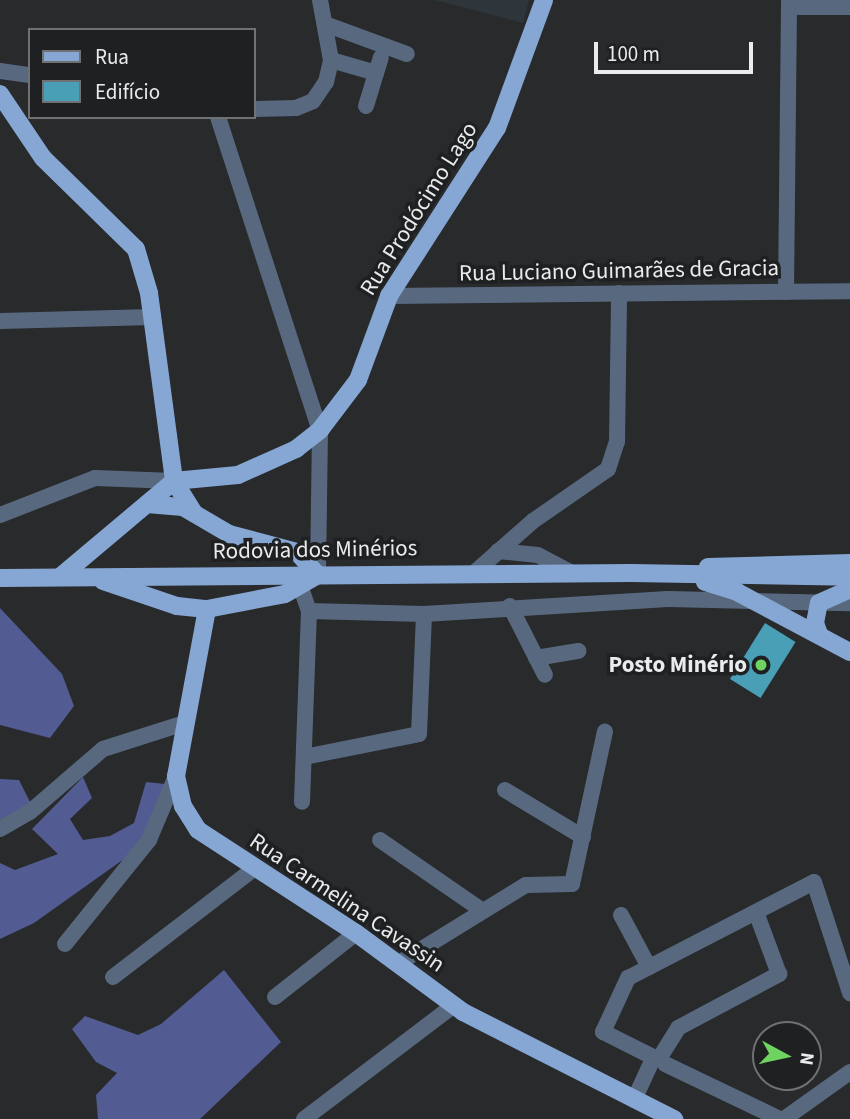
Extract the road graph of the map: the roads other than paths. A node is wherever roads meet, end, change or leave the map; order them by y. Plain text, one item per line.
1 (320, 0) edge
2 (544, 0) edge
3 (790, 3) edge
4 (850, 8) edge
5 (325, 24) junction
6 (407, 54) dead end
7 (331, 60) junction
8 (0, 71) edge
9 (28, 75) edge
10 (0, 94) edge
11 (366, 106) dead end
12 (256, 109) edge
13 (219, 119) edge
14 (850, 291) edge
15 (786, 292) junction
16 (619, 293) junction
17 (389, 296) junction
18 (153, 317) junction
19 (0, 321) edge
20 (320, 430) junction
21 (174, 481) junction
22 (147, 504) junction
23 (194, 513) junction
24 (0, 514) edge
25 (498, 551) junction
26 (850, 561) edge
27 (763, 571) junction
28 (474, 573) junction
29 (572, 573) junction
30 (631, 573) junction
31 (673, 574) junction
32 (318, 575) junction
33 (60, 577) junction
34 (90, 577) junction
35 (850, 577) edge
36 (0, 578) edge
37 (301, 588) junction
38 (850, 589) edge
39 (757, 603) junction
40 (819, 603) junction
41 (850, 603) edge
42 (510, 606) junction
43 (207, 609) junction
44 (309, 611) junction
45 (424, 614) junction
46 (819, 634) junction
47 (578, 652) dead end
48 (850, 652) edge
49 (536, 658) junction
50 (545, 676) dead end
51 (185, 723) junction
52 (605, 732) dead end
53 (304, 757) junction
54 (176, 776) junction
55 (505, 790) dead end
56 (302, 802) dead end
57 (0, 829) edge
58 (583, 837) junction
59 (380, 840) dead end
60 (254, 869) junction
61 (483, 911) junction
62 (756, 912) junction
63 (621, 915) dead end
64 (356, 933) junction
65 (65, 944) dead end
66 (399, 963) junction
67 (649, 967) junction
68 (113, 977) dead end
69 (850, 993) edge
70 (275, 997) dead end
71 (453, 1006) junction
72 (658, 1061) junction
73 (850, 1072) edge
74 (639, 1102) junction
75 (304, 1119) edge
76 (674, 1119) edge
77 (782, 1119) edge

1 - 5 street
2 - 17 main road, Rua Prodócimo Lago
3 - 4 street
3 - 15 street
5 - 6 street
5 - 7 street
7 - 11 street
7 - 12 street
8 - 9 street
10 - 18 main road
13 - 20 street
14 - 15 street, Rua Luciano Guimarães de Gracia
15 - 16 street, Rua Luciano Guimarães de Gracia
16 - 17 street, Rua Luciano Guimarães de Gracia
16 - 25 street
17 - 20 main road, Rua Prodócimo Lago
18 - 19 street
18 - 21 main road
20 - 21 main road, Rua Prodócimo Lago
20 - 32 street
21 - 22 main road
21 - 23 main road
21 - 24 street, Rua Prodócimo Lago
22 - 23 main road
22 - 33 main road
23 - 32 main road
25 - 28 street
25 - 29 street
26 - 27 main road, Rodovia dos Minérios
27 - 30 main road, Rodovia dos Minérios
27 - 31 main road, Rodovia dos Minérios
27 - 35 main road, Rodovia dos Minérios
27 - 39 main road
28 - 29 main road, Rodovia dos Minérios
28 - 32 main road, Rodovia dos Minérios
29 - 30 main road, Rodovia dos Minérios
30 - 31 main road, Rodovia dos Minérios
31 - 39 main road
32 - 34 main road, Rodovia dos Minérios
32 - 37 main road
33 - 34 main road, Rodovia dos Minérios
33 - 36 main road, Rodovia dos Minérios
34 - 43 main road
37 - 43 main road
37 - 44 street
38 - 40 main road
39 - 40 street
39 - 42 street
39 - 46 main road
40 - 41 street
40 - 46 main road
42 - 45 street
42 - 49 street
43 - 51 main road, Rua Carmelina Cavassin
44 - 45 street
44 - 53 street
45 - 53 street
46 - 48 main road
47 - 49 street
49 - 50 street
51 - 54 main road, Rua Carmelina Cavassin
51 - 57 street
52 - 58 street
53 - 56 street
54 - 60 main road, Rua Carmelina Cavassin
54 - 65 street
55 - 58 street
58 - 61 street
59 - 61 street
60 - 64 main road, Rua Carmelina Cavassin
60 - 68 street
61 - 66 street
62 - 67 street
62 - 69 street
62 - 72 street
63 - 67 street
64 - 66 main road, Rua Carmelina Cavassin
64 - 70 street
66 - 71 main road, Rua Carmelina Cavassin
67 - 72 street
71 - 74 main road, Rua Carmelina Cavassin
71 - 75 street
72 - 74 street
72 - 77 street
73 - 77 street
74 - 76 main road, Rua Carmelina Cavassin

